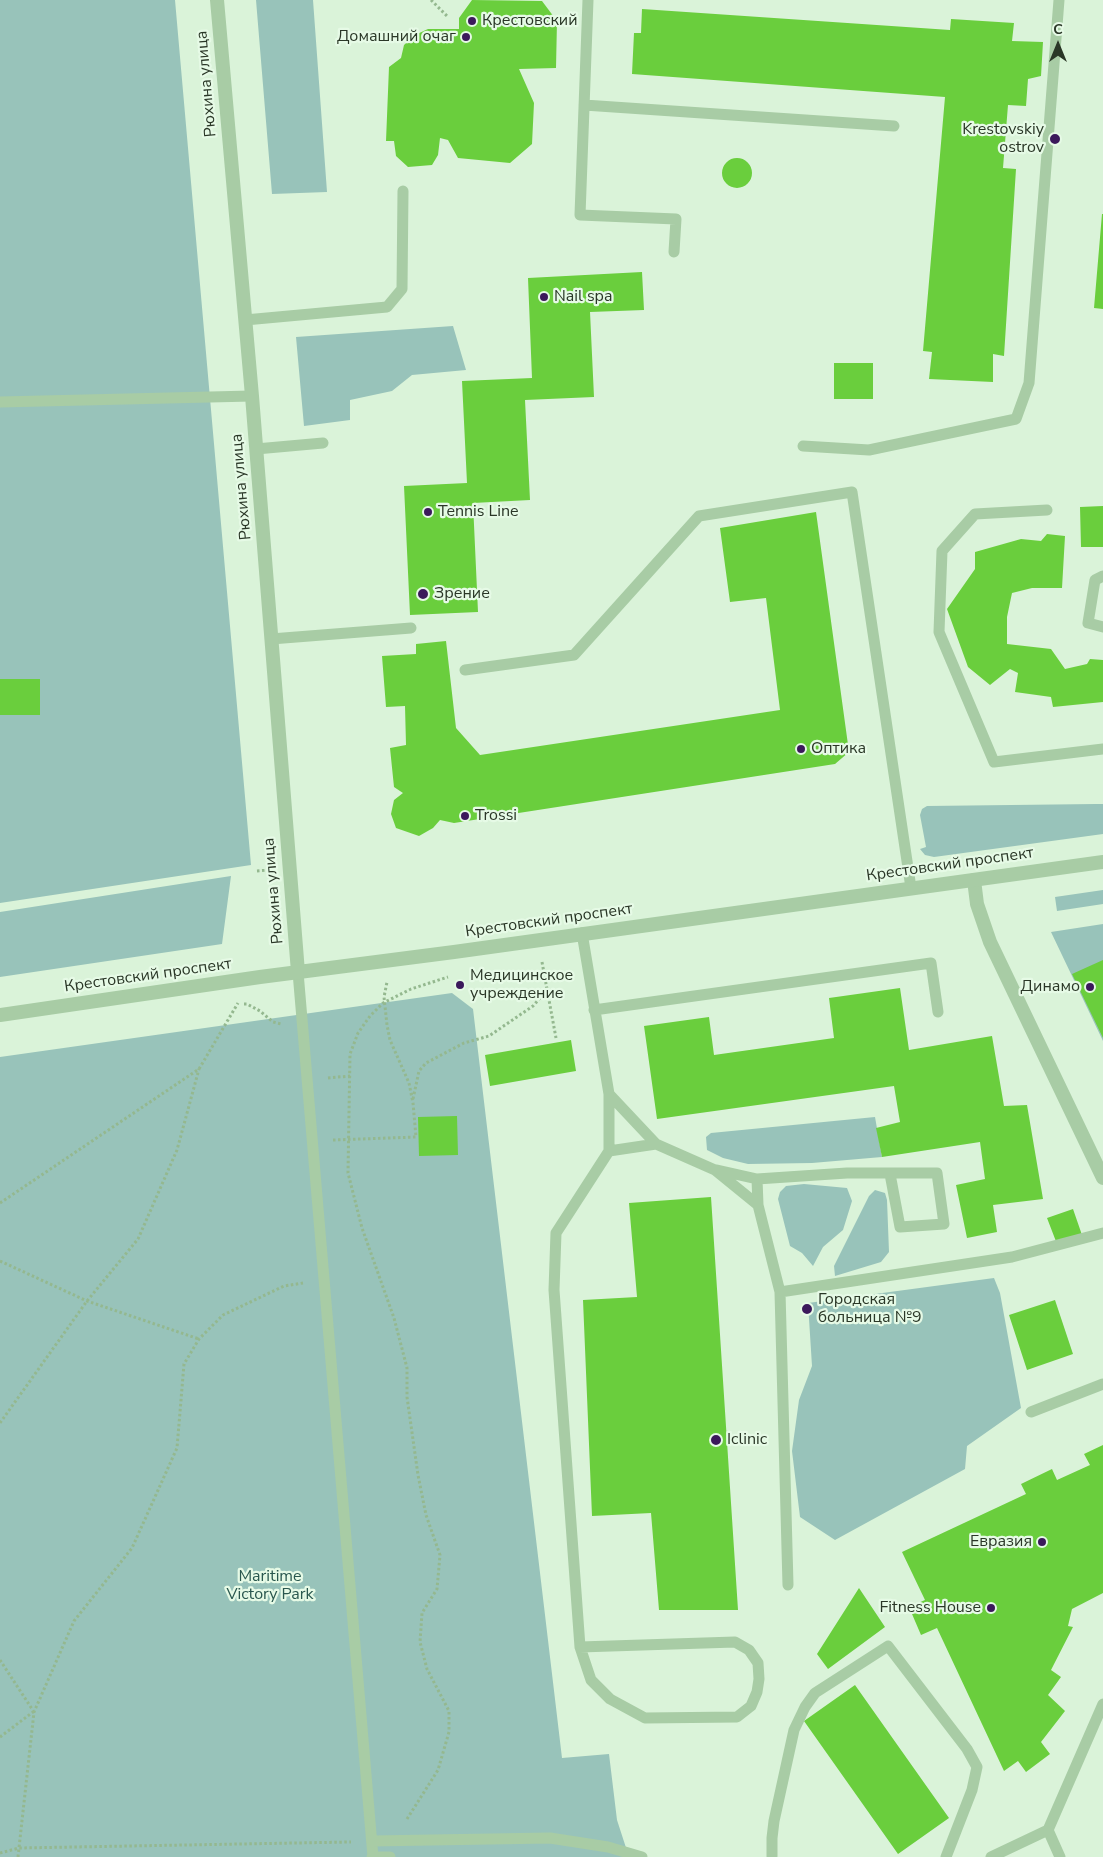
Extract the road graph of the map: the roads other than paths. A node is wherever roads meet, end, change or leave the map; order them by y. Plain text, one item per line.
1 (217, 0) edge
2 (588, 0) edge
3 (1059, 0) edge
4 (584, 105) junction
5 (894, 126) dead end
6 (403, 191) dead end
7 (674, 252) dead end
8 (245, 320) junction
9 (252, 396) junction
10 (0, 402) edge
11 (323, 443) dead end
12 (803, 446) dead end
13 (256, 449) junction
14 (1047, 510) dead end
15 (1103, 576) edge
16 (1103, 627) edge
17 (411, 628) dead end
18 (271, 639) junction
19 (466, 670) dead end
20 (1103, 750) edge
21 (1103, 862) edge
22 (974, 880) junction
23 (912, 888) junction
24 (582, 933) junction
25 (298, 972) junction
26 (594, 1010) junction
27 (938, 1012) dead end
28 (0, 1015) edge
29 (609, 1094) junction
30 (656, 1144) junction
31 (609, 1151) junction
32 (715, 1170) junction
33 (890, 1174) junction
34 (1103, 1178) edge
35 (757, 1179) junction
36 (758, 1205) junction
37 (1103, 1233) edge
38 (780, 1292) junction
39 (1103, 1384) edge
40 (1031, 1412) dead end
41 (788, 1585) dead end
42 (580, 1646) junction
43 (1103, 1704) edge
44 (1048, 1830) junction
45 (372, 1841) junction
46 (373, 1857) edge
47 (390, 1857) edge
48 (642, 1857) edge
49 (772, 1857) edge
50 (777, 1857) edge
51 (946, 1857) edge
52 (991, 1857) edge
53 (1060, 1857) edge

1 - 8 street, Рюхина улица
2 - 4 lane
3 - 12 lane
4 - 5 lane
4 - 7 lane
6 - 8 lane
8 - 9 street, Рюхина улица
9 - 10 lane
9 - 13 street, Рюхина улица
11 - 13 lane
13 - 18 street, Рюхина улица
14 - 20 lane
15 - 16 lane
17 - 18 lane
18 - 25 street, Рюхина улица
19 - 23 lane
21 - 22 street, Крестовский проспект
22 - 23 street, Крестовский проспект
22 - 34 street
23 - 24 street, Крестовский проспект
24 - 25 street, Крестовский проспект
24 - 26 lane
25 - 28 street, Крестовский проспект
25 - 45 lane
26 - 27 lane
26 - 29 lane
29 - 30 lane
29 - 31 lane
30 - 31 lane
30 - 32 lane
31 - 42 lane
32 - 35 lane
32 - 36 lane
33 - 33 lane
33 - 35 lane
35 - 36 lane
36 - 38 lane
37 - 38 lane
38 - 41 lane
39 - 40 lane
42 - 42 lane
43 - 44 lane
44 - 52 lane
44 - 53 lane
45 - 46 lane
45 - 48 lane
46 - 47 lane
49 - 50 lane
49 - 51 lane

